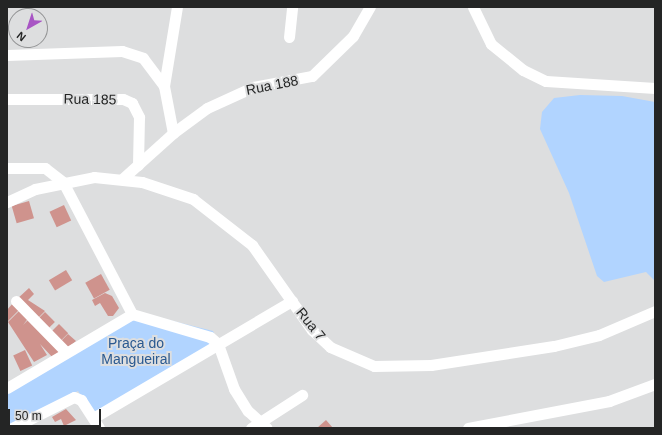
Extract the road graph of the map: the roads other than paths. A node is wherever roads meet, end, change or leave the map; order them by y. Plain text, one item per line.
1 (177, 7) edge
2 (292, 7) edge
3 (370, 7) edge
4 (473, 7) edge
5 (289, 37) dead end
6 (7, 54) edge
7 (164, 86) junction
8 (655, 88) edge
9 (7, 98) edge
10 (173, 132) junction
11 (138, 165) junction
12 (7, 168) edge
13 (122, 179) junction
14 (63, 182) junction
15 (7, 202) edge
16 (16, 301) dead end
17 (292, 301) junction
18 (655, 311) edge
19 (132, 314) junction
20 (218, 344) junction
21 (66, 352) junction
22 (655, 384) edge
23 (7, 388) edge
24 (302, 395) dead end
25 (93, 418) junction
26 (259, 426) edge
27 (12, 428) edge
28 (99, 428) edge
29 (468, 428) edge

1 - 7 street
2 - 5 street
3 - 10 street, Rua 188
4 - 8 street
6 - 7 street
7 - 10 street
9 - 11 street, Rua 185
10 - 11 street, Rua 188
11 - 13 street, Rua 188
12 - 14 street
13 - 14 street, Rua 7
13 - 17 street, Rua 7
14 - 15 street, Rua 7
14 - 19 street
16 - 21 street
17 - 18 street, Rua 7
17 - 20 street
19 - 20 street
19 - 21 street
20 - 25 street
20 - 26 street
21 - 23 street
22 - 29 street
24 - 26 street
25 - 27 street
25 - 28 street

